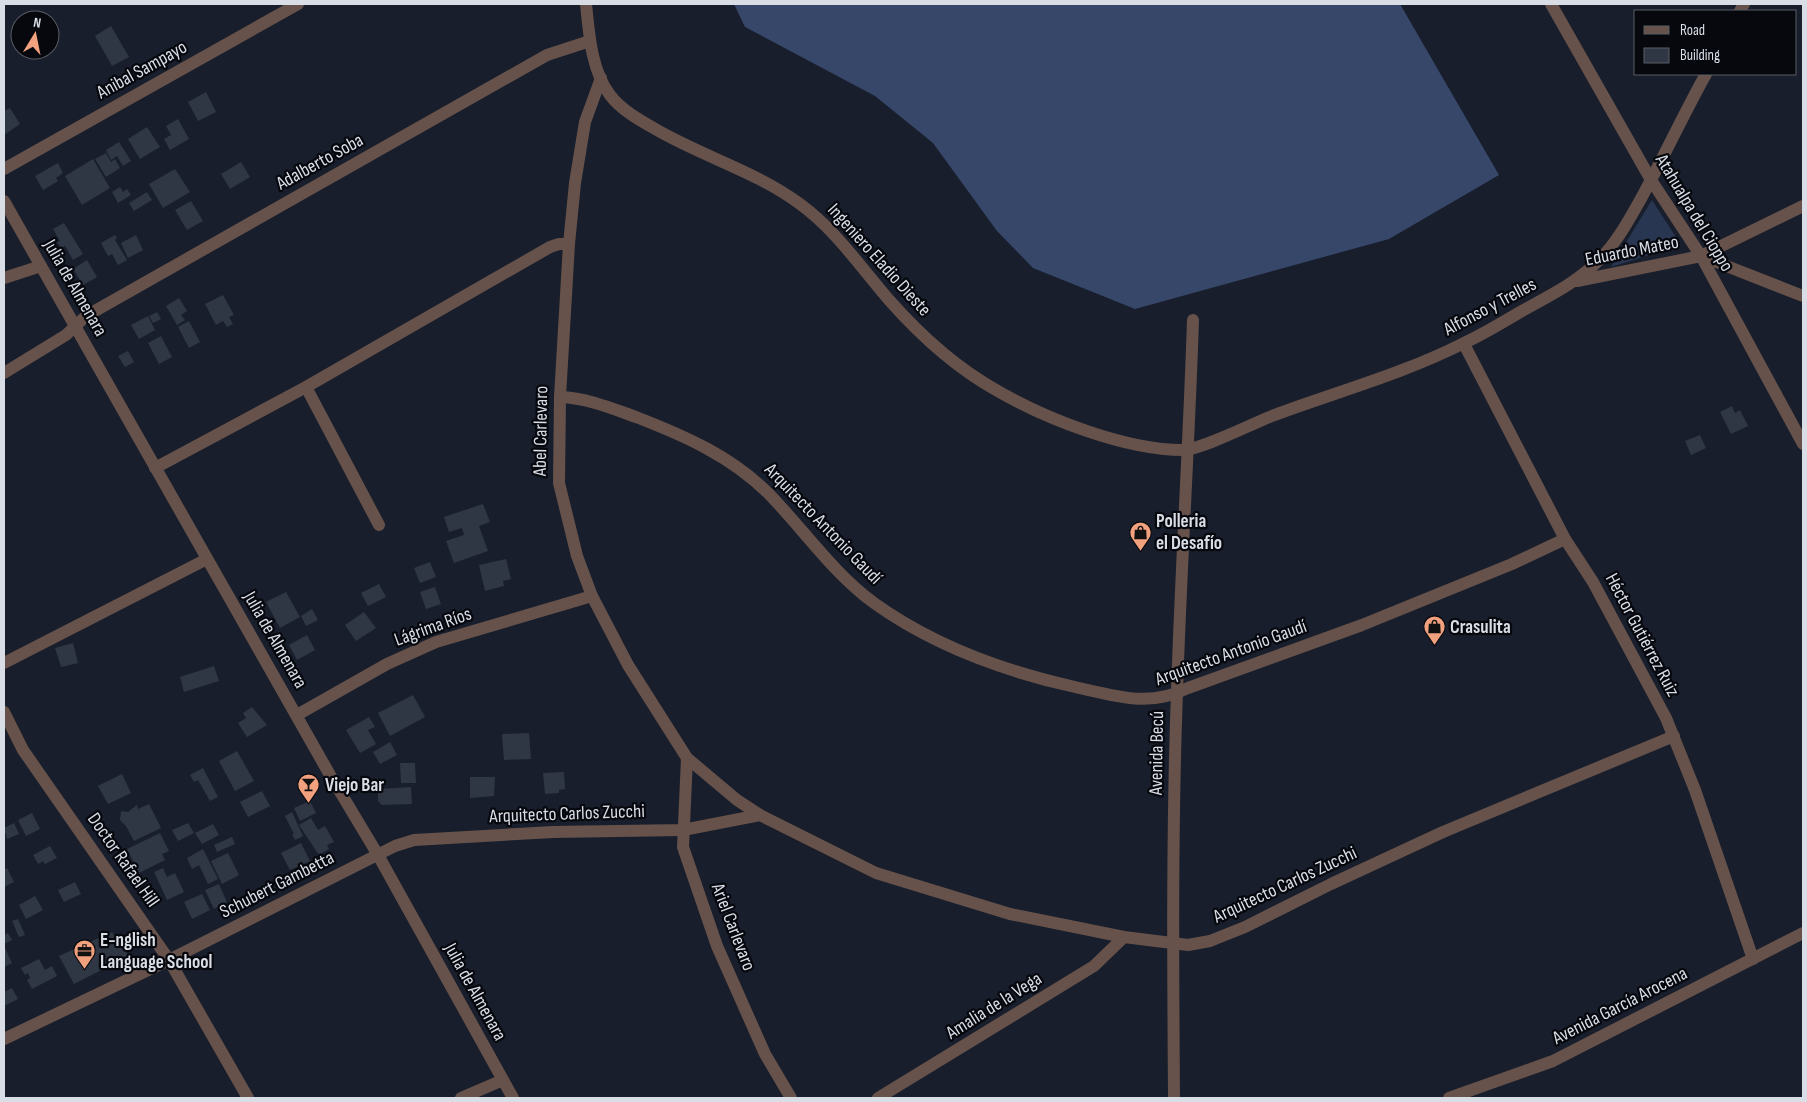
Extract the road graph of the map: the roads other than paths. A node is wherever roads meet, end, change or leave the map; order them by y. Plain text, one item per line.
1 (298, 4) edge
2 (586, 4) edge
3 (1551, 4) edge
4 (590, 41) junction
5 (1705, 75) edge
6 (601, 78) junction
7 (4, 169) edge
8 (1652, 180) junction
9 (4, 201) edge
10 (1803, 206) edge
11 (569, 244) junction
12 (1701, 256) junction
13 (41, 266) junction
14 (4, 278) edge
15 (1577, 281) junction
16 (1803, 296) edge
17 (1193, 320) dead end
18 (75, 327) junction
19 (1464, 344) junction
20 (4, 374) edge
21 (306, 387) junction
22 (560, 397) junction
23 (1803, 444) edge
24 (1189, 450) junction
25 (155, 468) junction
26 (379, 525) dead end
27 (1565, 539) junction
28 (207, 559) junction
29 (592, 596) junction
30 (4, 663) edge
31 (1176, 694) junction
32 (4, 712) edge
33 (297, 715) junction
34 (1674, 736) junction
35 (687, 758) junction
36 (760, 815) junction
37 (683, 830) junction
38 (378, 855) junction
39 (1803, 933) edge
40 (1124, 938) junction
41 (1172, 943) junction
42 (1753, 959) junction
43 (170, 960) junction
44 (4, 1039) edge
45 (503, 1080) junction
46 (248, 1098) edge
47 (461, 1098) edge
48 (513, 1098) edge
49 (791, 1098) edge
50 (878, 1098) edge
51 (1174, 1098) edge
52 (1449, 1098) edge

1 - 7 street, Anibal Sampayo
2 - 4 street, Ingeniero Eladio Dieste
3 - 8 street, Atahualpa del Cioppo
4 - 6 street, Ingeniero Eladio Dieste
4 - 18 street, Adalberto Soba
5 - 8 street, Alfonso y Trelles
6 - 11 street, Abel Carlevaro
6 - 24 street, Ingeniero Eladio Dieste
8 - 12 street, Atahualpa del Cioppo
8 - 15 street, Alfonso y Trelles
9 - 13 street, Julia de Almenara
10 - 12 street, Eduardo Mateo
11 - 21 street
11 - 22 street, Abel Carlevaro
12 - 15 street, Eduardo Mateo
12 - 16 street
12 - 23 street, Atahualpa del Cioppo
13 - 14 street
13 - 18 street, Julia de Almenara
15 - 19 street, Alfonso y Trelles
17 - 24 street, Avenida Becú
18 - 20 street, Adalberto Soba
18 - 25 street, Julia de Almenara
19 - 24 street, Alfonso y Trelles
19 - 27 street, Héctor Gutiérrez Ruiz
21 - 25 street
21 - 26 street
22 - 29 street, Abel Carlevaro
22 - 31 street, Arquitecto Antonio Gaudí
24 - 31 street, Avenida Becú
25 - 28 street, Julia de Almenara
27 - 31 street, Arquitecto Antonio Gaudí
27 - 34 street, Héctor Gutiérrez Ruiz
28 - 30 street
28 - 33 street, Julia de Almenara
29 - 33 street, Lágrima Ríos
29 - 35 street, Abel Carlevaro
31 - 41 street, Avenida Becú
32 - 43 street, Doctor Rafael Hill
33 - 38 street, Julia de Almenara
34 - 41 street, Arquitecto Carlos Zucchi
34 - 42 street, Héctor Gutiérrez Ruiz
35 - 36 street, Arquitecto Carlos Zucchi
35 - 37 street, Ariel Carlevaro
36 - 37 street, Arquitecto Carlos Zucchi
36 - 40 street, Arquitecto Carlos Zucchi
37 - 38 street, Arquitecto Carlos Zucchi
37 - 49 street, Ariel Carlevaro
38 - 43 street, Schubert Gambetta
38 - 45 street, Julia de Almenara
39 - 42 street, Avenida García Arocena
40 - 41 street, Arquitecto Carlos Zucchi
40 - 50 street, Amalia de la Vega
41 - 51 street, Avenida Becú
42 - 52 street, Avenida García Arocena
43 - 44 street, Schubert Gambetta
43 - 46 street, Doctor Rafael Hill
45 - 47 street
45 - 48 street, Julia de Almenara

